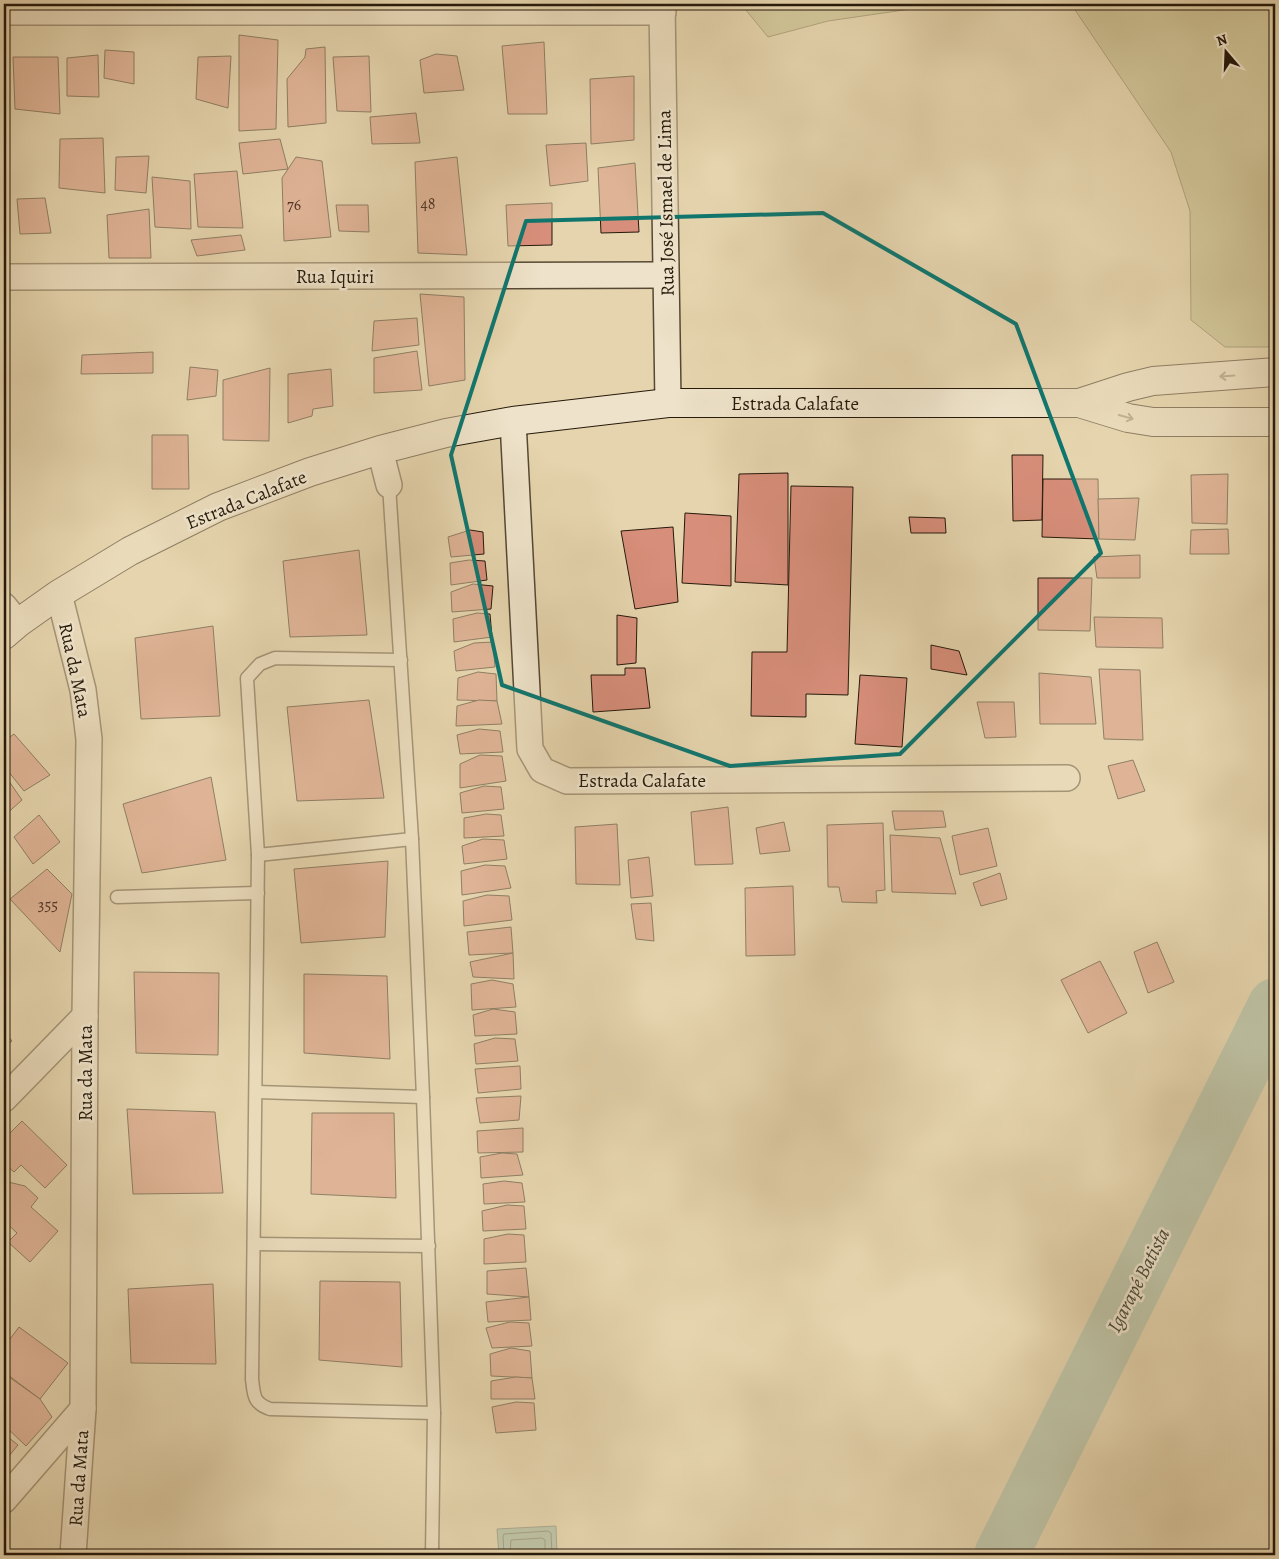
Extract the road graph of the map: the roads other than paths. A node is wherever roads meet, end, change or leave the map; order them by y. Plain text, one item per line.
1 (663, 8) edge
2 (4, 12) edge
3 (665, 275) junction
4 (4, 277) edge
5 (1275, 372) edge
6 (668, 403) junction
7 (1079, 403) junction
8 (512, 421) junction
9 (1275, 422) edge
10 (380, 450) junction
11 (389, 485) joint
12 (58, 594) junction
13 (8, 621) edge
14 (401, 660) junction
15 (1067, 778) dead end
16 (412, 839) junction
17 (258, 855) junction
18 (258, 893) junction
19 (117, 897) dead end
20 (85, 1016) junction
21 (256, 1092) junction
22 (423, 1097) junction
23 (4, 1099) edge
24 (254, 1244) junction
25 (429, 1246) junction
26 (83, 1409) junction
27 (434, 1413) junction
28 (4, 1500) edge
29 (73, 1555) edge
30 (432, 1555) edge

1 - 2 street
1 - 3 street, Rua José Ismael de Lima
3 - 4 street, Rua Iquiri
3 - 6 street, Rua José Ismael de Lima
5 -> 7 street, Estrada Calafate
6 - 7 street, Estrada Calafate
6 - 8 street, Estrada Calafate
7 -> 9 street, Estrada Calafate
8 - 10 street, Estrada Calafate
8 - 15 street, Estrada Calafate
10 - 11 street
10 - 12 street, Estrada Calafate
11 - 14 lane
12 - 13 street, Estrada Calafate
12 - 20 street, Rua da Mata
14 - 16 lane
14 - 17 lane
16 - 17 lane
16 - 22 lane
17 - 18 lane
18 - 19 lane
18 - 21 lane
20 - 23 street
20 - 26 street, Rua da Mata
21 - 22 lane
21 - 24 lane
22 - 25 lane
24 - 25 lane
24 - 27 lane
25 - 27 lane
26 - 28 street
26 - 29 street, Rua da Mata
27 - 30 lane

